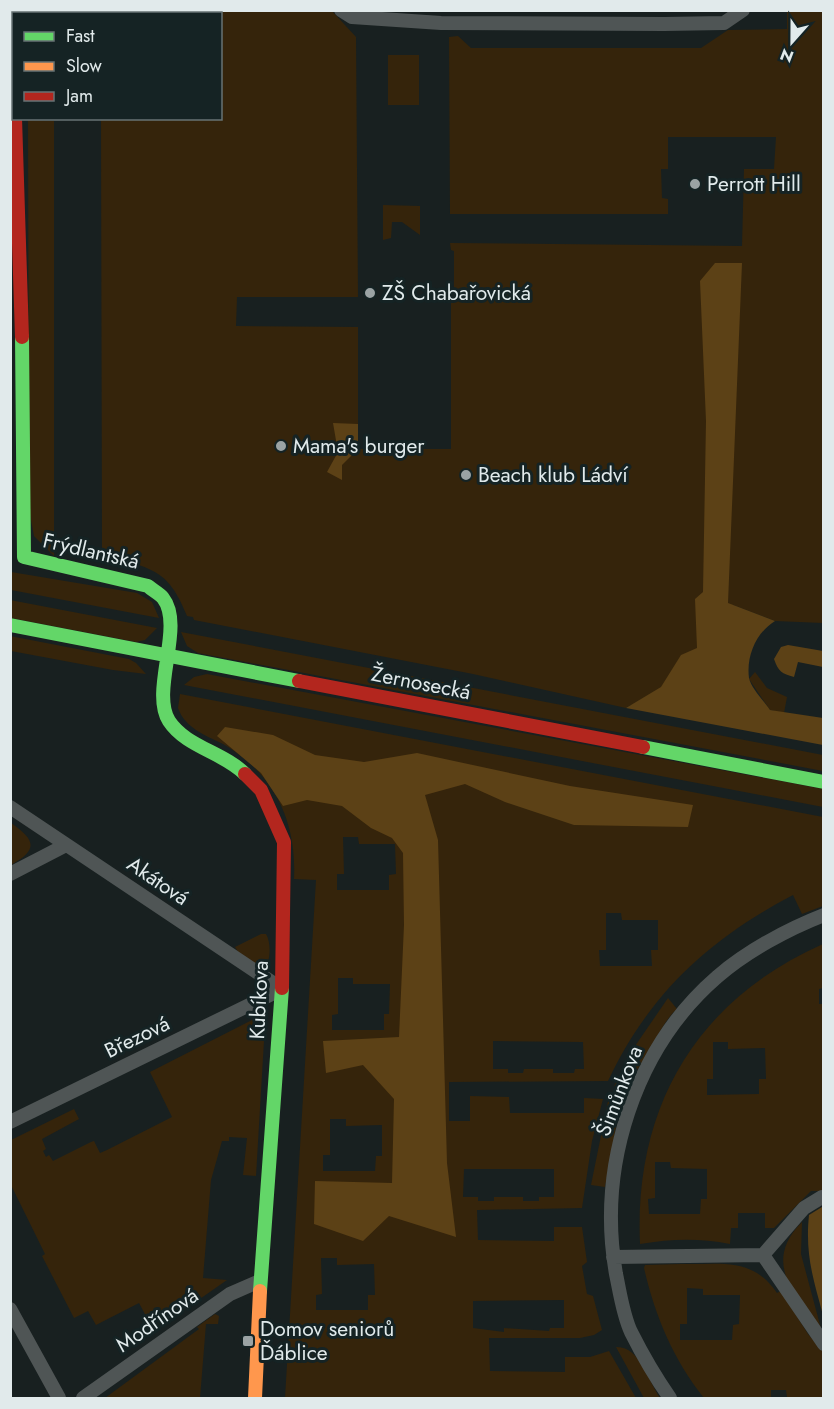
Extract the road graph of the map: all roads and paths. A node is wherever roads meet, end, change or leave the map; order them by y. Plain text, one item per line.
1 (341, 10) edge
2 (743, 10) edge
3 (15, 120) edge
4 (13, 190) edge
5 (10, 625) edge
6 (168, 657) junction
7 (824, 782) edge
8 (10, 807) edge
9 (66, 845) junction
10 (10, 874) edge
11 (824, 915) edge
12 (282, 989) junction
13 (10, 1122) edge
14 (822, 1197) edge
15 (763, 1255) junction
16 (613, 1257) junction
17 (260, 1281) junction
18 (10, 1309) edge
19 (824, 1344) edge
20 (59, 1398) edge
21 (82, 1398) edge
22 (255, 1398) edge
23 (670, 1398) edge

1 - 2 street
3 - 4 street, Frýdlantská
4 - 6 street, Frýdlantská
5 - 6 street, Žernosecká
6 - 7 street, Žernosecká
6 - 12 street, Kubíkova
8 - 9 street, Akátová
9 - 10 street
9 - 12 street, Akátová
11 - 16 street, Šimůnkova
12 - 13 street, Březová
12 - 17 street, Kubíkova
14 - 15 street
15 - 16 street
15 - 19 street
16 - 23 street, Šimůnkova
17 - 21 street, Modřínová
17 - 22 street, Kubíkova
18 - 20 street

